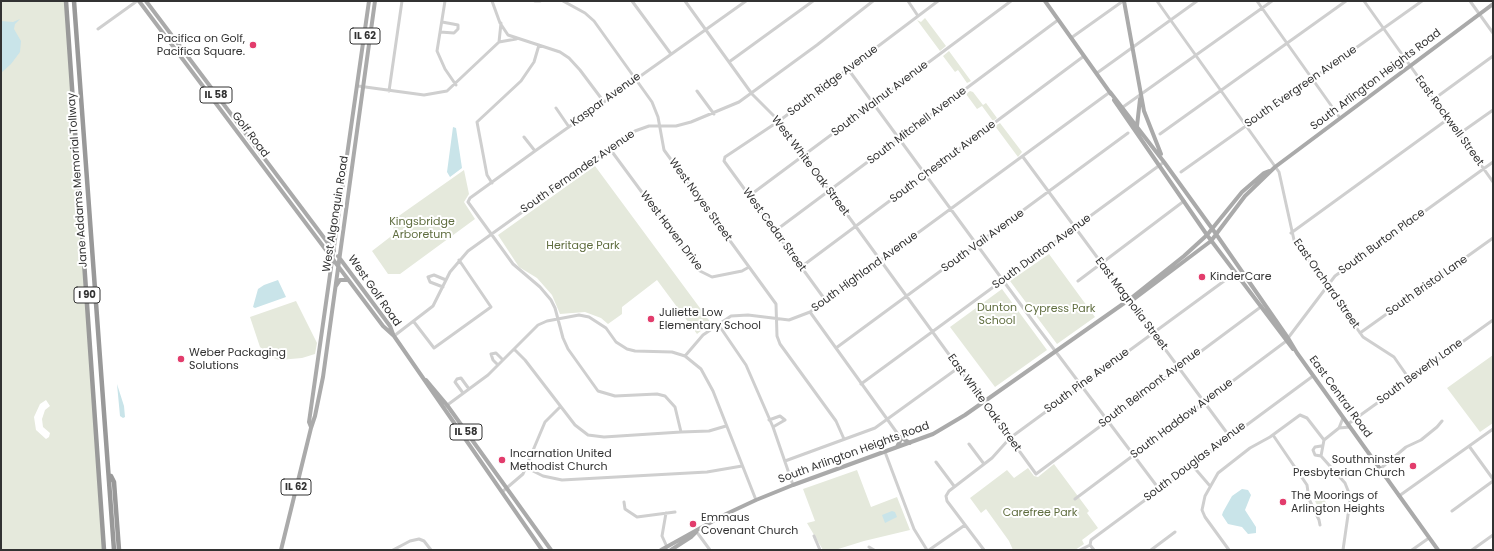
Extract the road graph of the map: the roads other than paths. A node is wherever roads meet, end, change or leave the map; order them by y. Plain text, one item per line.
1 (66, 1) edge
2 (74, 1) edge
3 (138, 1) edge
4 (146, 1) edge
5 (369, 1) edge
6 (375, 1) edge
7 (402, 1) edge
8 (445, 1) edge
9 (492, 1) edge
10 (535, 1) edge
11 (540, 1) edge
12 (563, 1) edge
13 (632, 1) edge
14 (685, 1) edge
15 (746, 1) edge
16 (812, 1) edge
17 (873, 1) edge
18 (908, 1) edge
19 (938, 1) edge
20 (1011, 1) edge
21 (1123, 1) edge
22 (1157, 1) edge
23 (1197, 1) edge
24 (1257, 1) edge
25 (1272, 1) edge
26 (1346, 1) edge
27 (1364, 1) edge
28 (1422, 1) edge
29 (1470, 1) edge
30 (1047, 2) edge
31 (1493, 4) edge
32 (1262, 8) junction
33 (1480, 14) junction
34 (918, 16) junction
35 (1058, 20) junction
36 (1171, 20) junction
37 (442, 22) junction
38 (501, 23) junction
39 (1383, 28) junction
40 (98, 29) dead end
41 (706, 29) junction
42 (440, 32) junction
43 (1493, 33) edge
44 (1071, 38) junction
45 (518, 39) junction
46 (499, 42) junction
47 (1287, 43) junction
48 (539, 45) junction
49 (1132, 48) junction
50 (671, 54) junction
51 (1084, 56) junction
52 (1196, 56) junction
53 (1493, 56) edge
54 (729, 62) junction
55 (1410, 66) junction
56 (848, 69) junction
57 (1097, 73) junction
58 (636, 78) junction
59 (1312, 78) junction
60 (456, 85) junction
61 (358, 86) junction
62 (363, 87) junction
63 (1221, 90) junction
64 (389, 91) junction
65 (698, 91) dead end
66 (1110, 92) junction
67 (752, 94) junction
68 (1140, 95) junction
69 (1434, 99) junction
70 (604, 102) junction
71 (874, 104) junction
72 (1123, 107) junction
73 (556, 108) dead end
74 (1493, 110) edge
75 (714, 114) junction
76 (1340, 118) junction
77 (1448, 119) junction
78 (779, 121) junction
79 (1137, 125) junction
80 (659, 126) junction
81 (1246, 126) junction
82 (569, 127) junction
83 (1128, 133) dead end
84 (1160, 134) dead end
85 (1459, 134) junction
86 (524, 137) dead end
87 (1139, 137) junction
88 (900, 139) junction
89 (610, 149) junction
90 (535, 151) junction
91 (720, 155) dead end
92 (804, 156) junction
93 (725, 157) junction
94 (1023, 157) junction
95 (1164, 162) junction
96 (1493, 162) edge
97 (1159, 166) junction
98 (1275, 167) junction
99 (1484, 169) junction
100 (1270, 171) junction
101 (1181, 172) dead end
102 (926, 174) junction
103 (1493, 182) edge
104 (492, 183) junction
105 (830, 192) junction
106 (1049, 192) junction
107 (749, 196) junction
108 (1184, 201) junction
109 (951, 209) junction
110 (856, 227) junction
111 (1075, 228) junction
112 (1212, 229) junction
113 (775, 231) junction
114 (1291, 233) junction
115 (1216, 234) junction
116 (490, 235) junction
117 (1206, 235) junction
118 (1493, 238) edge
119 (1211, 241) junction
120 (977, 245) junction
121 (334, 251) junction
122 (339, 257) junction
123 (333, 260) junction
124 (459, 260) junction
125 (880, 261) junction
126 (1101, 263) junction
127 (338, 266) junction
128 (801, 266) junction
129 (749, 267) junction
130 (1235, 273) junction
131 (348, 280) junction
132 (446, 280) junction
133 (1003, 281) junction
134 (1078, 281) dead end
135 (1326, 286) junction
136 (443, 287) junction
137 (334, 290) junction
138 (906, 297) junction
139 (1129, 300) junction
140 (826, 301) junction
141 (1265, 304) junction
142 (1260, 307) junction
143 (810, 312) junction
144 (558, 319) junction
145 (777, 319) junction
146 (1493, 320) edge
147 (414, 322) junction
148 (718, 324) junction
149 (932, 333) junction
150 (1152, 333) junction
151 (1360, 333) junction
152 (394, 336) junction
153 (1287, 340) junction
154 (836, 348) junction
155 (514, 349) junction
156 (1055, 351) junction
157 (686, 356) junction
158 (503, 360) junction
159 (498, 365) junction
160 (1178, 367) junction
161 (958, 368) junction
162 (1313, 376) junction
163 (1410, 380) junction
164 (861, 384) junction
165 (1081, 385) junction
166 (469, 389) junction
167 (463, 393) junction
168 (983, 402) junction
169 (1204, 402) junction
170 (445, 406) junction
171 (560, 407) junction
172 (1343, 418) junction
173 (888, 419) junction
174 (769, 420) junction
175 (1107, 420) junction
176 (1442, 421) dead end
177 (726, 426) junction
178 (1349, 426) junction
179 (773, 427) junction
180 (311, 428) junction
181 (1339, 428) junction
182 (1493, 429) edge
183 (681, 432) junction
184 (1273, 435) junction
185 (900, 436) junction
186 (1230, 437) junction
187 (1010, 438) junction
188 (844, 439) junction
189 (1324, 440) junction
190 (910, 443) junction
191 (969, 444) dead end
192 (1321, 446) junction
193 (1469, 446) junction
194 (895, 448) junction
195 (885, 452) junction
196 (1134, 455) junction
197 (1321, 456) junction
198 (785, 461) junction
199 (936, 462) dead end
200 (984, 464) junction
201 (1192, 465) junction
202 (742, 466) junction
203 (527, 468) junction
204 (1380, 469) junction
205 (109, 472) junction
206 (1036, 474) joint
207 (1493, 480) edge
208 (793, 485) junction
209 (954, 486) junction
210 (1210, 486) junction
211 (507, 488) junction
212 (1159, 489) junction
213 (502, 492) junction
214 (1399, 496) junction
215 (1075, 498) dead end
216 (756, 500) junction
217 (624, 502) dead end
218 (1452, 511) dead end
219 (675, 512) dead end
220 (666, 513) junction
221 (965, 525) junction
222 (1320, 525) dead end
223 (696, 531) junction
224 (1175, 532) dead end
225 (1493, 535) edge
226 (814, 536) dead end
227 (1429, 538) junction
228 (1090, 545) junction
229 (667, 547) junction
230 (869, 547) dead end
231 (104, 550) edge
232 (114, 550) edge
233 (119, 550) edge
234 (281, 550) edge
235 (393, 550) edge
236 (431, 550) edge
237 (542, 550) edge
238 (551, 550) edge
239 (661, 550) edge
240 (671, 550) edge
241 (710, 550) edge
242 (820, 550) edge
243 (874, 550) edge
244 (928, 550) edge
245 (984, 550) edge
246 (1080, 550) edge
247 (1094, 550) edge
248 (1151, 550) edge
249 (1229, 550) edge
250 (1343, 550) edge
251 (1412, 550) edge
252 (1438, 550) edge
253 (1472, 550) edge

1 - 231 highway, Jane Addams Memorial Tollway / I 90
2 - 205 highway, Jane Addams Memorial Tollway / I 90
3 - 40 street
3 - 123 main road, Golf Road / IL 58
4 - 121 main road, Golf Road / IL 58
5 - 61 main road, West Algonquin Road / IL 62
6 - 62 main road, West Algonquin Road / IL 62
7 - 64 street
8 - 37 street
9 - 38 street
10 - 11 street
12 - 58 street, West Noyes Street
13 - 50 street
14 - 41 street, West White Oak Street
15 - 41 street, Kaspar Avenue
16 - 54 street
17 - 67 street, South Fernandez Avenue
18 - 34 street
19 - 34 street, South Ridge Avenue
20 - 71 street, South Walnut Avenue
21 - 44 street
21 - 49 main road
22 - 36 street, East Orchard Street
23 - 36 street
24 - 32 street
25 - 32 street
26 - 47 street
27 - 39 street, East Rockwell Street
28 - 39 street, South Evergreen Avenue
29 - 33 street
30 - 35 main road
31 - 33 main road, South Arlington Heights Road
32 - 47 street
32 - 52 street
33 - 43 street
33 - 55 main road, South Arlington Heights Road
34 - 56 street, South Ridge Avenue
35 - 44 main road
35 - 88 street, South Mitchell Avenue
36 - 49 street
36 - 52 street, East Orchard Street
37 - 42 street
37 - 42 street
38 - 45 street
38 - 46 street
39 - 55 street, East Rockwell Street
39 - 59 street, South Evergreen Avenue
41 - 50 street, Kaspar Avenue
41 - 54 street, West White Oak Street
42 - 60 street
44 - 51 main road
45 - 46 street
45 - 48 street
46 - 60 street
47 - 59 street
47 - 63 street
48 - 70 street
48 - 104 street
49 - 57 street
49 - 68 main road
50 - 58 street, Kaspar Avenue
51 - 57 main road
51 - 102 street, South Chestnut Avenue
52 - 63 street, East Orchard Street
52 - 68 street
53 - 69 street
54 - 67 street, West White Oak Street
55 - 69 street, East Rockwell Street
55 - 76 main road, South Arlington Heights Road
56 - 71 street
56 - 78 street, South Ridge Avenue
57 - 66 main road
58 - 70 street, Kaspar Avenue
58 - 80 street, West Noyes Street
59 - 76 street
59 - 81 street, South Evergreen Avenue
60 - 64 street
61 - 62 street
61 - 121 main road, West Algonquin Road / IL 62
62 - 64 street
62 - 122 main road, West Algonquin Road / IL 62
63 - 81 street, East Orchard Street
63 - 84 street
65 - 75 street
66 - 72 main road
66 - 87 main road, East Central Road
66 - 94 street, South Highland Avenue
67 - 75 street, South Fernandez Avenue
67 - 78 street, West White Oak Street
68 - 72 street
68 - 79 main road
68 - 95 main road
69 - 77 street, East Rockwell Street
70 - 82 street, Kaspar Avenue
71 - 88 street
71 - 92 street, South Walnut Avenue
72 - 79 main road
73 - 82 street
74 - 85 street
75 - 80 street, South Fernandez Avenue
76 - 98 main road, South Arlington Heights Road
77 - 85 street, East Rockwell Street
77 - 114 street
78 - 92 street, West White Oak Street
78 - 93 street, South Ridge Avenue
79 - 87 main road
79 - 95 main road
80 - 89 street, South Fernandez Avenue
80 - 129 street, West Noyes Street
81 - 98 street, East Orchard Street
81 - 101 street, South Evergreen Avenue
82 - 90 street, Kaspar Avenue
83 - 106 street, South Vail Avenue
85 - 99 street, East Rockwell Street
86 - 90 street
87 - 97 main road, East Central Road
88 - 102 street
88 - 105 street, South Mitchell Avenue
89 - 116 street, South Fernandez Avenue
89 - 129 street, West Haven Drive
90 - 104 street, Kaspar Avenue
91 - 93 street
92 - 105 street, West White Oak Street
92 - 107 street, South Walnut Avenue
93 - 107 street, West Cedar Street
94 - 106 street, East Magnolia Street
94 - 109 street, South Highland Avenue
95 - 97 street, South Dunton Avenue
95 - 112 main road, East Central Road
96 - 99 street, South Burton Place
97 - 108 main road, East Central Road
97 - 111 street, South Dunton Avenue
98 - 100 main road, South Arlington Heights Road
98 - 114 street, East Orchard Street
99 - 103 street, East Rockwell Street
99 - 135 street, South Burton Place
100 - 112 main road, South Arlington Heights Road
100 - 115 main road, South Arlington Heights Road
102 - 109 street
102 - 110 street, South Chestnut Avenue
104 - 116 street, Kaspar Avenue
105 - 110 street, West White Oak Street
105 - 113 street, South Mitchell Avenue
106 - 111 street, East Magnolia Street
106 - 120 street, South Vail Avenue
107 - 113 street, West Cedar Street
108 - 117 main road, East Central Road
108 - 126 street
109 - 120 street
109 - 125 street, South Highland Avenue
110 - 125 street, West White Oak Street
110 - 128 street, South Chestnut Avenue
111 - 126 street, East Magnolia Street
111 - 133 street, South Dunton Avenue
112 - 115 main road, East Central Road
112 - 117 main road, South Arlington Heights Road
113 - 128 street, West Cedar Street
114 - 135 street, East Orchard Street
115 - 119 main road, South Arlington Heights Road
115 - 141 main road, East Central Road
116 - 124 street, South Fernandez Avenue
116 - 144 street
117 - 119 main road, East Central Road
117 - 139 main road, South Arlington Heights Road
118 - 151 street, South Bristol Lane
119 - 130 main road, East Central Road
119 - 139 main road, South Arlington Heights Road
120 - 133 street
120 - 138 street, South Vail Avenue
121 - 122 main road, Golf Road / IL 58
121 - 123 main road, West Algonquin Road / IL 62
122 - 127 main road, West Algonquin Road / IL 62
122 - 152 main road, West Golf Road / IL 58
123 - 127 main road, West Golf Road / IL 58
123 - 180 main road, West Algonquin Road / IL 62
124 - 132 street, South Fernandez Avenue
124 - 147 street
125 - 138 street, West White Oak Street
125 - 140 street, South Highland Avenue
126 - 134 street
126 - 139 street, East Magnolia Street
127 - 131 main road, West Golf Road / IL 58
127 - 137 main road, West Algonquin Road / IL 62
128 - 140 street, West Cedar Street
129 - 145 street, West Noyes Street
130 - 142 main road, East Central Road
130 - 150 street, South Pine Avenue
131 - 137 main road
131 - 152 main road, West Golf Road / IL 58
132 - 136 street, South Fernandez Avenue
132 - 136 street
133 - 149 street, South Dunton Avenue
133 - 156 street
135 - 151 street, East Orchard Street
135 - 153 street, South Burton Place
136 - 147 street, South Fernandez Avenue
137 - 180 main road, West Algonquin Road / IL 62
138 - 149 street, West White Oak Street
138 - 154 street, South Vail Avenue
139 - 150 street, East Magnolia Street
139 - 156 main road, South Arlington Heights Road
140 - 143 street, South Highland Avenue
141 - 142 street, South Belmont Avenue
141 - 153 main road, East Central Road
142 - 153 main road, East Central Road
142 - 160 street, South Belmont Avenue
143 - 145 street, South Highland Avenue
143 - 154 street
144 - 155 street
144 - 157 street
144 - 183 street
145 - 148 street, South Highland Avenue
145 - 188 street, West Noyes Street
146 - 163 street, South Beverly Lane
147 - 152 street, South Fernandez Avenue
148 - 157 street, South Highland Avenue
148 - 174 street
149 - 161 street, East White Oak Street
149 - 164 street, South Dunton Avenue
150 - 160 street, East Magnolia Street
150 - 165 street, South Pine Avenue
151 - 163 street, East Orchard Street
152 - 170 main road, West Golf Road / IL 58
153 - 162 main road, East Central Road
153 - 169 street, South Haddow Avenue
154 - 164 street
155 - 158 street
155 - 171 street
156 - 165 street
156 - 168 main road, South Arlington Heights Road
157 - 177 street
158 - 159 street
158 - 159 street
159 - 166 street
160 - 169 street, East Magnolia Street
160 - 175 street, South Belmont Avenue
161 - 168 street, East White Oak Street
161 - 173 street
162 - 172 main road, East Central Road
162 - 186 street, South Douglas Avenue
163 - 178 street, South Beverly Lane
164 - 173 street
165 - 175 street
165 - 187 street, South Pine Avenue
166 - 167 street
166 - 167 street
167 - 170 street
168 - 187 street, East White Oak Street
168 - 190 main road, South Arlington Heights Road
169 - 186 street, East Magnolia Street
169 - 196 street, South Haddow Avenue
170 - 211 main road, West Golf Road / IL 58
170 - 213 main road, West Golf Road / IL 58
171 - 183 street
171 - 203 street
172 - 178 main road, East Central Road
172 - 181 street
173 - 185 street
173 - 188 street
174 - 179 street
174 - 179 street
175 - 196 street
175 - 206 street, South Belmont Avenue
176 - 204 street
177 - 183 street
177 - 202 street
178 - 181 street
178 - 204 main road, East Central Road
179 - 198 street
180 - 234 main road, West Algonquin Road / IL 62
181 - 189 street
182 - 193 street
184 - 189 street
184 - 210 street
184 - 222 street
185 - 190 main road
185 - 194 main road
186 - 201 street, South Douglas Avenue
187 - 200 street, South Pine Avenue
187 - 206 street, East White Oak Street
188 - 198 street
189 - 192 street
190 - 194 main road, South Arlington Heights Road
191 - 200 street
192 - 197 street
192 - 197 street
193 - 207 street
193 - 214 street
194 - 195 main road, South Arlington Heights Road
195 - 208 main road, South Arlington Heights Road
195 - 244 street
196 - 212 street
196 - 215 street, South Haddow Avenue
197 - 250 street
198 - 208 street
199 - 209 street
200 - 209 street, South Pine Avenue
201 - 210 street
201 - 212 street, South Douglas Avenue
202 - 203 street
202 - 216 street
203 - 211 street
204 - 214 main road, East Central Road
205 - 232 highway, Jane Addams Memorial Tollway / I 90
205 - 233 highway
207 - 218 street
208 - 216 main road, South Arlington Heights Road
209 - 221 street, South Pine Avenue
210 - 249 street
211 - 213 street
211 - 238 main road, West Golf Road / IL 58
212 - 228 street, South Douglas Avenue
213 - 237 main road, West Golf Road / IL 58
214 - 227 main road, East Central Road
216 - 223 main road, South Arlington Heights Road
217 - 220 street
219 - 220 street
220 - 229 street
221 - 244 street
221 - 245 street
223 - 229 main road, South Arlington Heights Road
223 - 240 main road, South Arlington Heights Road
223 - 241 street
224 - 248 street
225 - 253 street
226 - 242 street
227 - 251 street
227 - 252 main road, East Central Road
228 - 246 street, South Douglas Avenue
228 - 247 street
229 - 239 main road, South Arlington Heights Road
230 - 243 street
235 - 236 street

